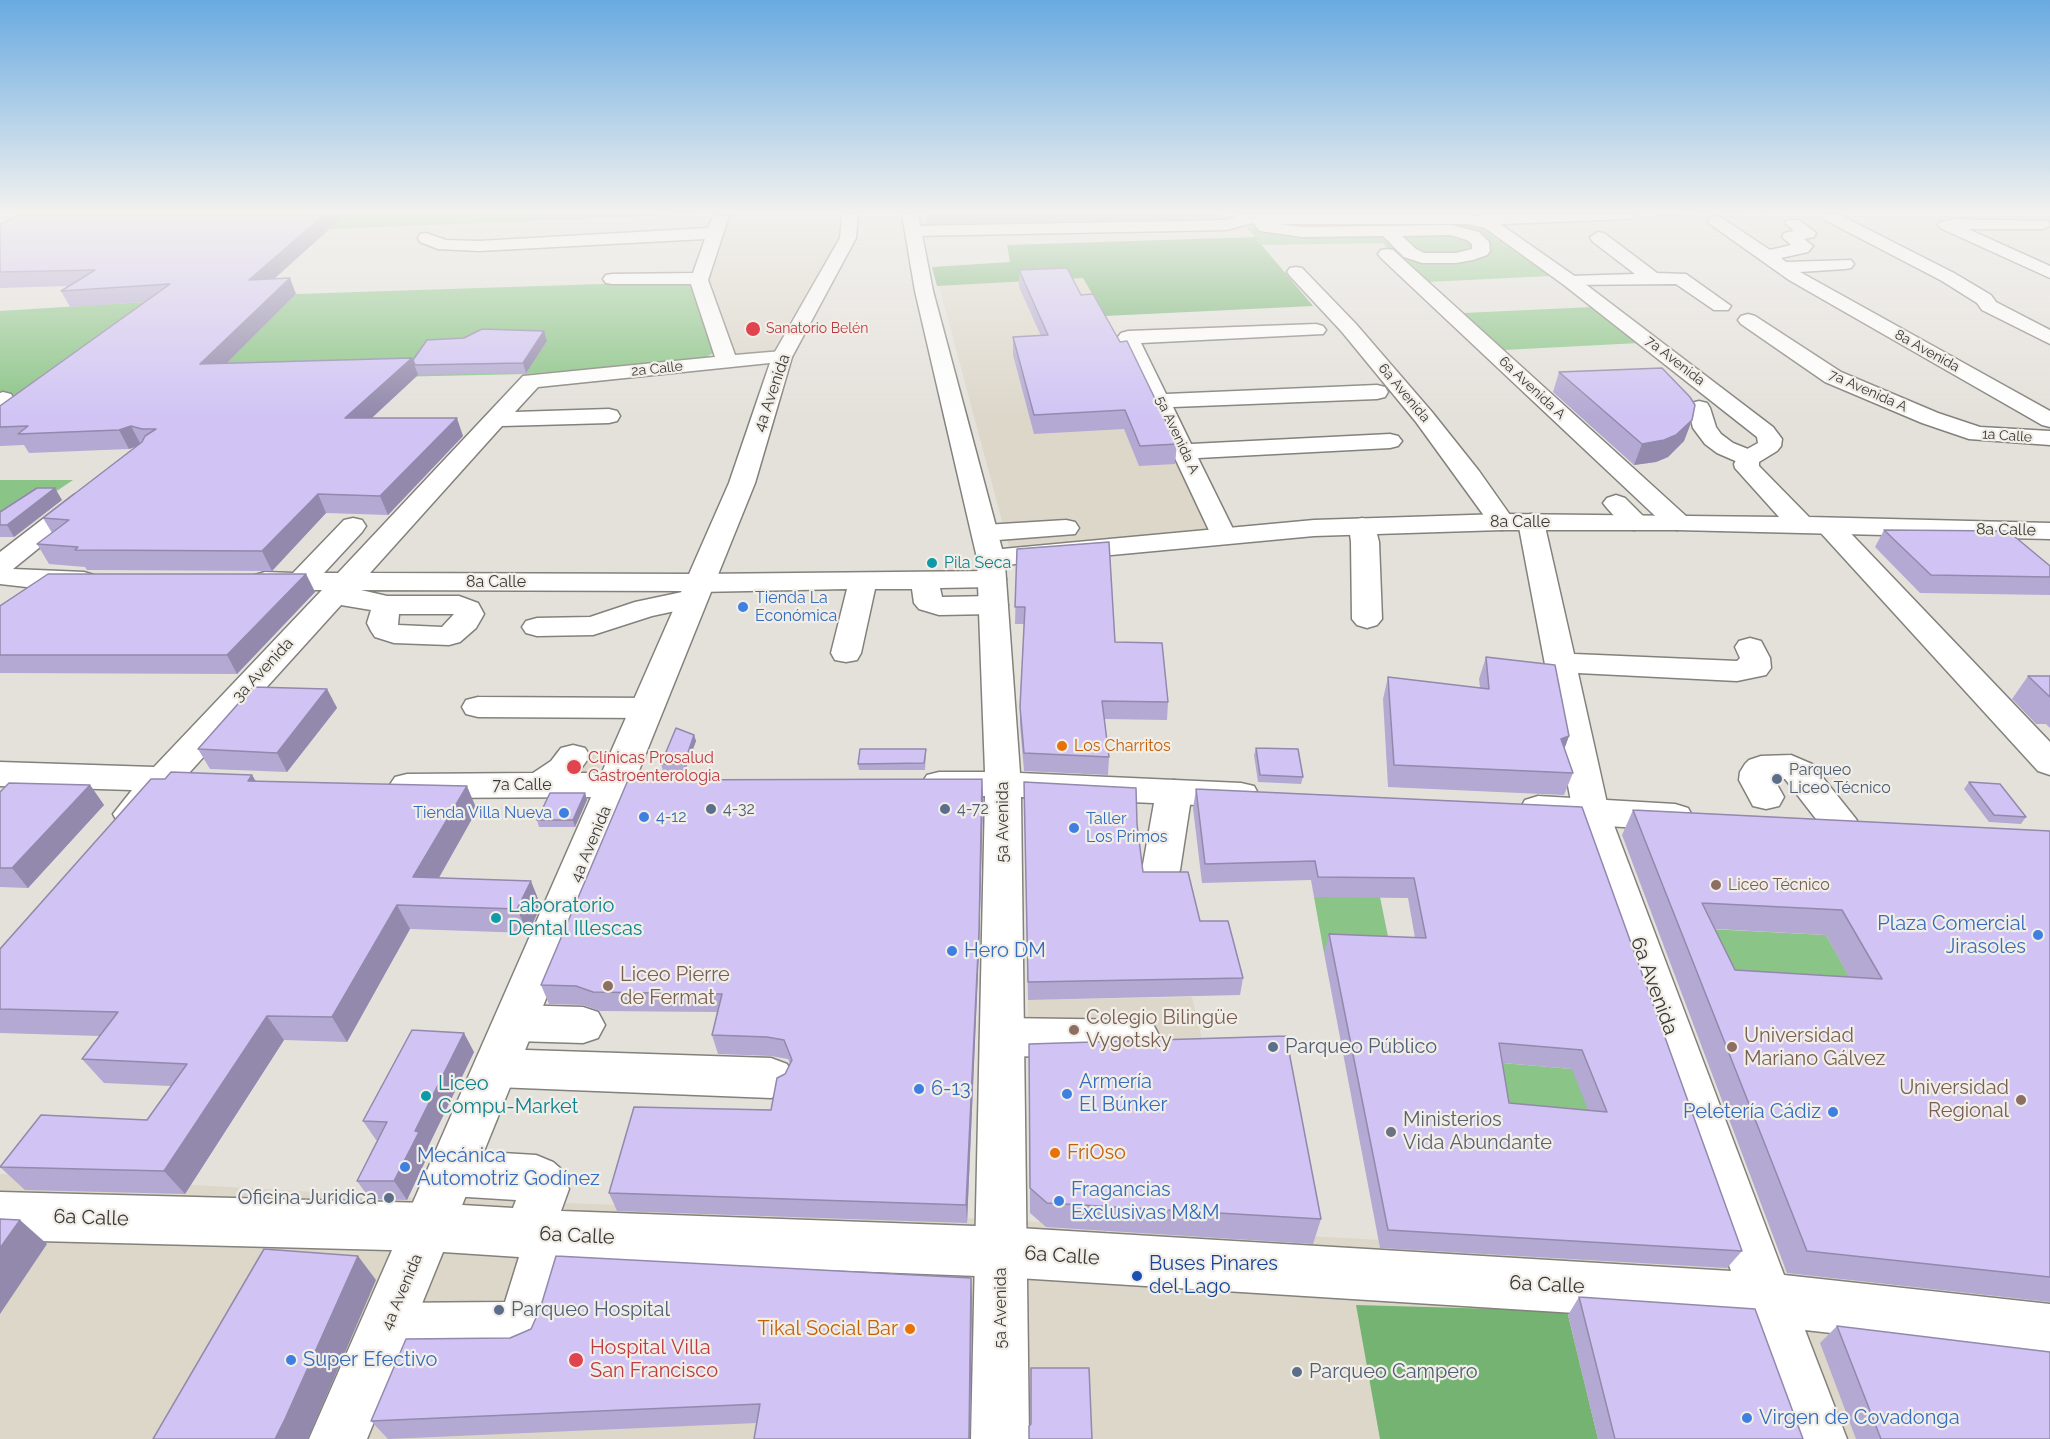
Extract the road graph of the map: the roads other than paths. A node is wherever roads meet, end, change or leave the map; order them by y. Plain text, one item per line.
1 (701, 281) edge
2 (824, 281) edge
3 (922, 281) edge
4 (1305, 281) edge
5 (1416, 281) edge
6 (1570, 281) edge
7 (1685, 281) edge
8 (1805, 281) edge
9 (1953, 281) edge
10 (1721, 306) dead end
11 (1748, 320) dead end
12 (1316, 330) dead end
13 (2050, 338) edge
14 (782, 357) junction
15 (727, 362) junction
16 (531, 381) joint
17 (1377, 392) dead end
18 (1161, 401) junction
19 (1699, 408) dead end
20 (609, 416) dead end
21 (1930, 418) joint
22 (496, 419) junction
23 (2050, 420) edge
24 (2050, 438) edge
25 (1390, 441) dead end
26 (1185, 453) junction
27 (1749, 458) junction
28 (99, 487) edge
29 (1616, 502) dead end
30 (1516, 522) junction
31 (1634, 522) junction
32 (1677, 522) junction
33 (353, 526) dead end
34 (1362, 526) junction
35 (1816, 526) junction
36 (1066, 528) dead end
37 (2050, 531) edge
38 (1222, 535) junction
39 (0, 566) edge
40 (990, 569) junction
41 (0, 576) edge
42 (53, 581) junction
43 (112, 581) edge
44 (242, 581) edge
45 (301, 581) junction
46 (863, 581) junction
47 (696, 591) junction
48 (362, 592) junction
49 (18, 604) edge
50 (1366, 619) dead end
51 (537, 627) dead end
52 (442, 646) dead end
53 (1750, 647) dead end
54 (846, 652) dead end
55 (1560, 663) junction
56 (477, 707) dead end
57 (648, 708) junction
58 (573, 756) dead end
59 (2050, 763) edge
60 (0, 774) edge
61 (161, 779) junction
62 (209, 782) edge
63 (616, 784) junction
64 (698, 784) edge
65 (909, 784) edge
66 (1003, 784) junction
67 (543, 785) junction
68 (376, 786) edge
69 (1174, 792) junction
70 (1269, 797) edge
71 (1508, 808) edge
72 (1591, 812) junction
73 (1705, 819) edge
74 (1843, 828) junction
75 (1877, 830) edge
76 (107, 841) edge
77 (1161, 870) edge
78 (515, 1023) junction
79 (583, 1025) dead end
80 (1002, 1037) junction
81 (1139, 1039) edge
82 (496, 1068) junction
83 (771, 1078) dead end
84 (452, 1173) junction
85 (0, 1216) edge
86 (428, 1227) junction
87 (540, 1234) junction
88 (1002, 1252) junction
89 (1766, 1299) junction
90 (386, 1330) junction
91 (2050, 1331) edge
92 (338, 1439) edge
93 (1000, 1439) edge
94 (1818, 1439) edge

1 - 15 street
2 - 14 street, 4a Avenida
3 - 40 street, 5a Avenida
4 - 30 street, 6a Avenida
5 - 32 street, 6a Avenida A
6 - 27 street, 7a Avenida
7 - 10 street
8 - 23 street, 8a Avenida
9 - 13 street
11 - 21 street, 7a Avenida A
12 - 18 street, 5a Avenida A
14 - 15 street, 2a Calle
14 - 47 street, 4a Avenida
15 - 16 street, 2a Calle
16 - 22 street, 3a Avenida
17 - 18 street
18 - 26 street, 5a Avenida A
19 - 27 street
20 - 22 street
21 - 24 street, 1a Calle
22 - 48 street, 3a Avenida
25 - 26 street
26 - 38 street, 5a Avenida A
27 - 35 street
28 - 39 street
29 - 31 street
30 - 31 street, 8a Calle
30 - 34 street, 8a Calle
30 - 55 street, 6a Avenida
31 - 32 street, 8a Calle
32 - 35 street, 8a Calle
33 - 45 street
34 - 38 street, 8a Calle
34 - 50 street
35 - 37 street, 8a Calle
35 - 59 street
36 - 40 street
38 - 40 street, 8a Calle
40 - 46 street, 8a Calle
40 - 66 street, 5a Avenida
41 - 42 street
42 - 43 street
42 - 49 street
44 - 45 street, 8a Calle
45 - 48 street, 8a Calle
46 - 47 street, 8a Calle
46 - 54 street
47 - 48 street, 8a Calle
47 - 51 street
47 - 57 street, 4a Avenida
48 - 52 street
48 - 61 street, 3a Avenida
53 - 55 street
55 - 72 street, 6a Avenida
56 - 57 street
57 - 63 street, 4a Avenida
58 - 67 street
60 - 61 street
61 - 62 street
61 - 76 street, 3a Avenida
63 - 64 street, 7a Calle
63 - 67 street, 7a Calle
63 - 78 street, 4a Avenida
65 - 66 street
66 - 69 street
66 - 80 street, 5a Avenida
67 - 68 street, 7a Calle
69 - 70 street
69 - 77 street
71 - 72 street
72 - 73 street
72 - 89 street, 6a Avenida
74 - 74 street
74 - 75 street
78 - 79 street
78 - 82 street, 4a Avenida
80 - 81 street
80 - 88 street, 5a Avenida
82 - 83 street
82 - 84 street, 4a Avenida
84 - 86 street, 4a Avenida
84 - 87 street
85 - 86 street, 6a Calle
86 - 87 street, 6a Calle
86 - 90 street, 4a Avenida
87 - 88 street, 6a Calle
87 - 90 street
88 - 89 street, 6a Calle
88 - 93 street, 5a Avenida
89 - 91 street, 6a Calle
89 - 94 street, 6a Avenida
90 - 92 street, 4a Avenida

